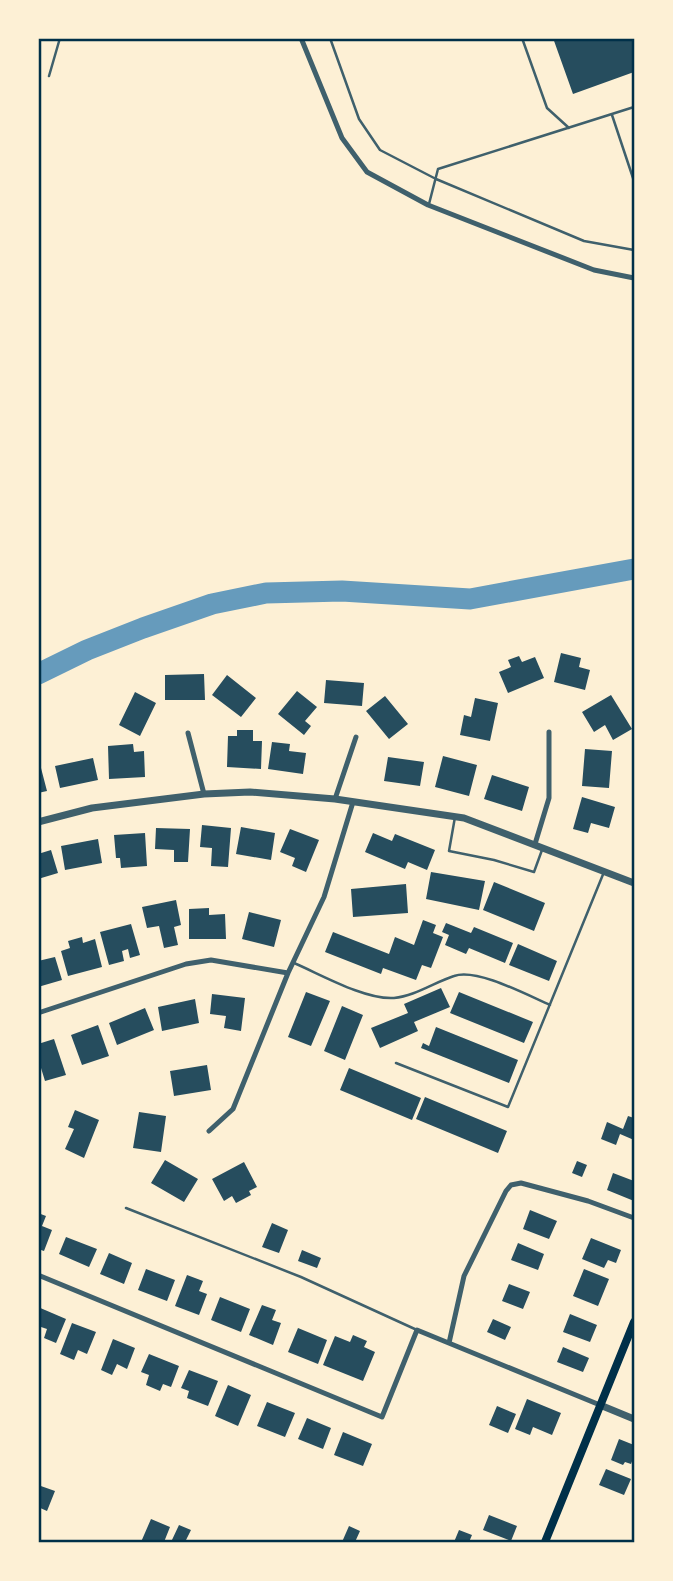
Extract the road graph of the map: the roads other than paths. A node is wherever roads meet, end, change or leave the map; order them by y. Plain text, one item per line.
1 (60, 38) edge
2 (300, 38) edge
3 (330, 38) edge
4 (522, 38) edge
5 (49, 76) dead end
6 (635, 107) edge
7 (611, 114) junction
8 (569, 128) junction
9 (436, 179) junction
10 (635, 181) edge
11 (428, 205) junction
12 (635, 250) edge
13 (635, 278) edge
14 (549, 732) dead end
15 (188, 733) dead end
16 (356, 737) dead end
17 (204, 794) junction
18 (335, 799) junction
19 (354, 802) junction
20 (455, 817) junction
21 (38, 822) edge
22 (539, 845) junction
23 (604, 871) junction
24 (635, 883) edge
25 (293, 963) junction
26 (288, 973) junction
27 (550, 1005) junction
28 (38, 1013) edge
29 (396, 1063) dead end
30 (209, 1131) dead end
31 (126, 1208) dead end
32 (635, 1218) edge
33 (38, 1275) edge
34 (635, 1322) edge
35 (417, 1330) junction
36 (449, 1343) junction
37 (600, 1405) junction
38 (635, 1419) edge
39 (544, 1542) edge

1 - 5 lane
2 - 11 street
3 - 9 lane
4 - 8 lane
6 - 7 lane
7 - 8 lane
7 - 10 lane
8 - 9 lane
9 - 11 lane
9 - 12 lane
11 - 13 street
14 - 22 street
15 - 17 street
16 - 18 street
17 - 18 street
17 - 21 street
18 - 19 street
19 - 20 street
19 - 25 street
20 - 22 street
20 - 22 lane
22 - 23 street
23 - 24 street
23 - 27 lane
25 - 26 street
25 - 27 lane
26 - 28 street
26 - 30 street
27 - 29 lane
31 - 35 lane
32 - 36 street
33 - 35 street
34 - 37 main road
35 - 36 street
36 - 37 street
37 - 38 street
37 - 39 main road

